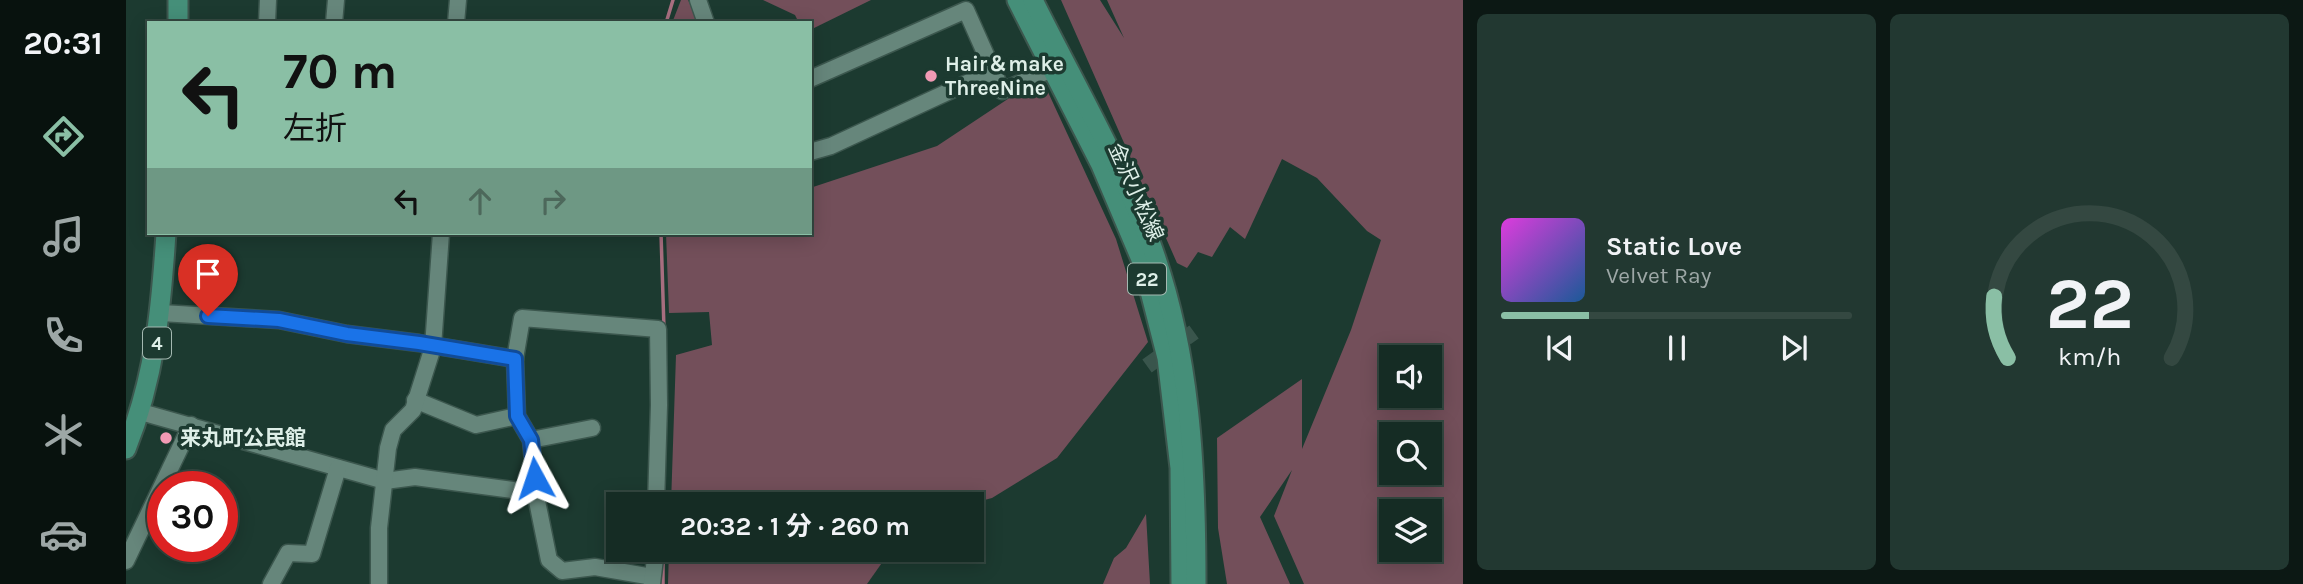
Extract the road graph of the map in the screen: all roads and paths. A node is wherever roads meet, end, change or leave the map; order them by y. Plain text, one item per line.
1 (178, 0) edge
2 (268, 0) edge
3 (336, 0) edge
4 (458, 0) edge
5 (698, 0) edge
6 (1017, 0) edge
7 (1032, 0) edge
8 (178, 21) edge
9 (267, 21) edge
10 (334, 21) edge
11 (456, 21) edge
12 (705, 21) edge
13 (1052, 69) junction
14 (993, 71) junction
15 (812, 78) edge
16 (812, 151) edge
17 (166, 235) edge
18 (441, 235) edge
19 (161, 313) junction
20 (433, 346) junction
21 (515, 359) junction
22 (415, 400) junction
23 (141, 412) junction
24 (517, 416) junction
25 (191, 425) junction
26 (592, 428) dead end
27 (531, 440) junction
28 (126, 449) edge
29 (338, 468) junction
30 (385, 481) junction
31 (656, 492) edge
32 (536, 496) junction
33 (126, 561) edge
34 (654, 562) edge
35 (652, 580) edge
36 (271, 584) edge
37 (379, 584) edge
38 (1181, 584) edge
39 (1196, 584) edge

1 - 8 main road
2 - 9 street
3 - 10 street
4 - 11 street
5 - 12 street
6 - 13 main road, 金沢小松線 / 22
7 - 39 main road, 金沢小松線 / 22
13 - 14 street
13 - 38 main road, 金沢小松線 / 22
14 - 15 street
14 - 16 street
17 - 19 main road, 4
18 - 20 street
19 - 20 street
19 - 23 main road, 4
20 - 21 street
20 - 22 street
21 - 24 street
21 - 31 street
22 - 24 street
22 - 30 street
23 - 25 street
23 - 28 main road, 4
24 - 27 street
25 - 29 street
25 - 33 street
26 - 27 street
27 - 32 street
29 - 30 street
29 - 36 street
30 - 32 street
30 - 37 street
32 - 35 street
34 - 35 street

